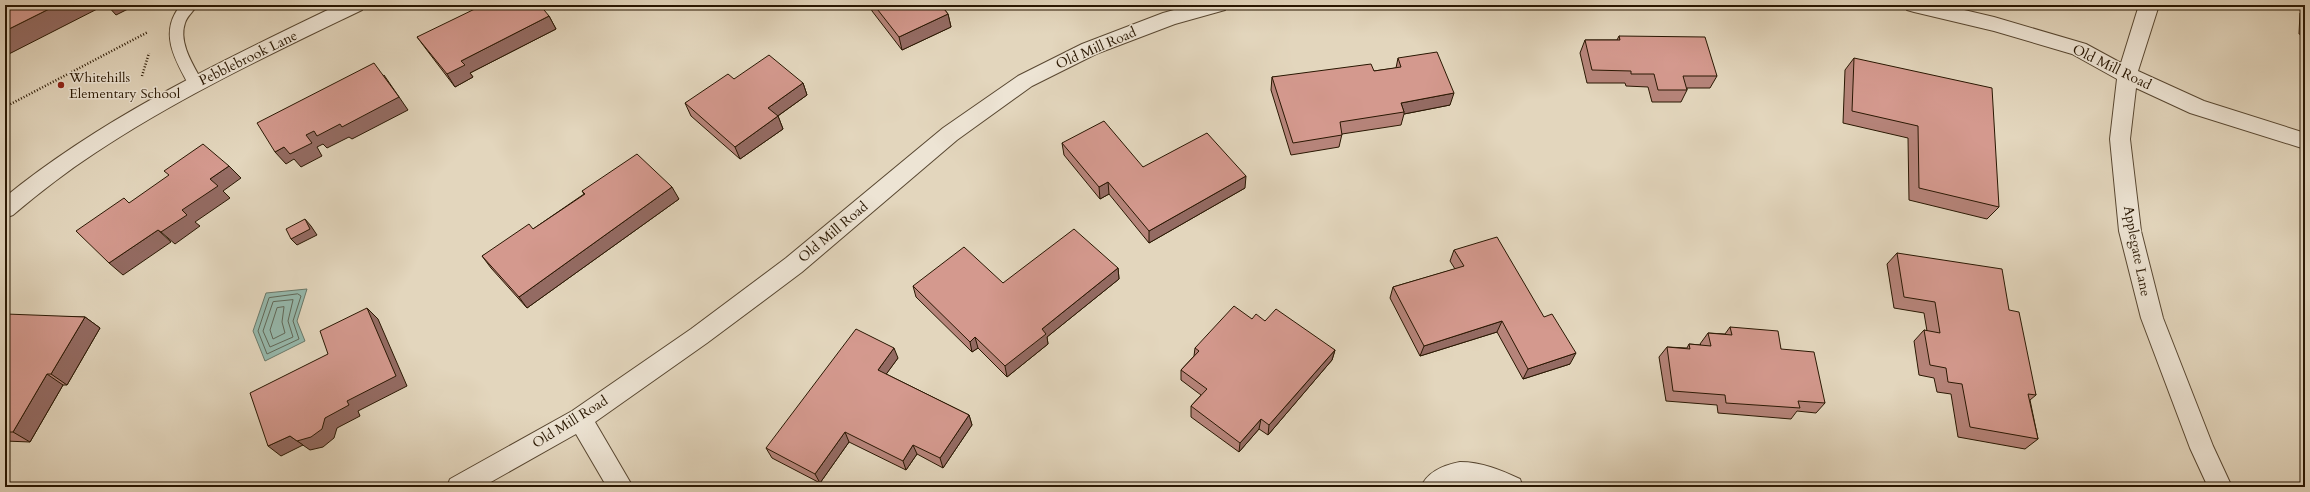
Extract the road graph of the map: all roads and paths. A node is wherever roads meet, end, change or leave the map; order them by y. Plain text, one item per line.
1 (190, 5) edge
2 (355, 5) edge
3 (1218, 5) edge
4 (1914, 5) edge
5 (2149, 5) edge
6 (152, 30) dead end
7 (2128, 75) junction
8 (195, 83) junction
9 (5, 107) edge
10 (2305, 141) edge
11 (5, 209) edge
12 (580, 419) junction
13 (459, 487) edge
14 (621, 487) edge
15 (1433, 487) edge
16 (1511, 487) edge
17 (2220, 487) edge

1 - 8 lane
2 - 8 street, Pebblebrook Lane
3 - 12 street, Old Mill Road
4 - 7 street, Old Mill Road
5 - 7 street, Applegate Lane
6 - 9 path
7 - 10 street, Old Mill Road
7 - 17 street, Applegate Lane
8 - 11 street, Pebblebrook Lane
12 - 13 street, Old Mill Road
12 - 14 street
15 - 16 street

